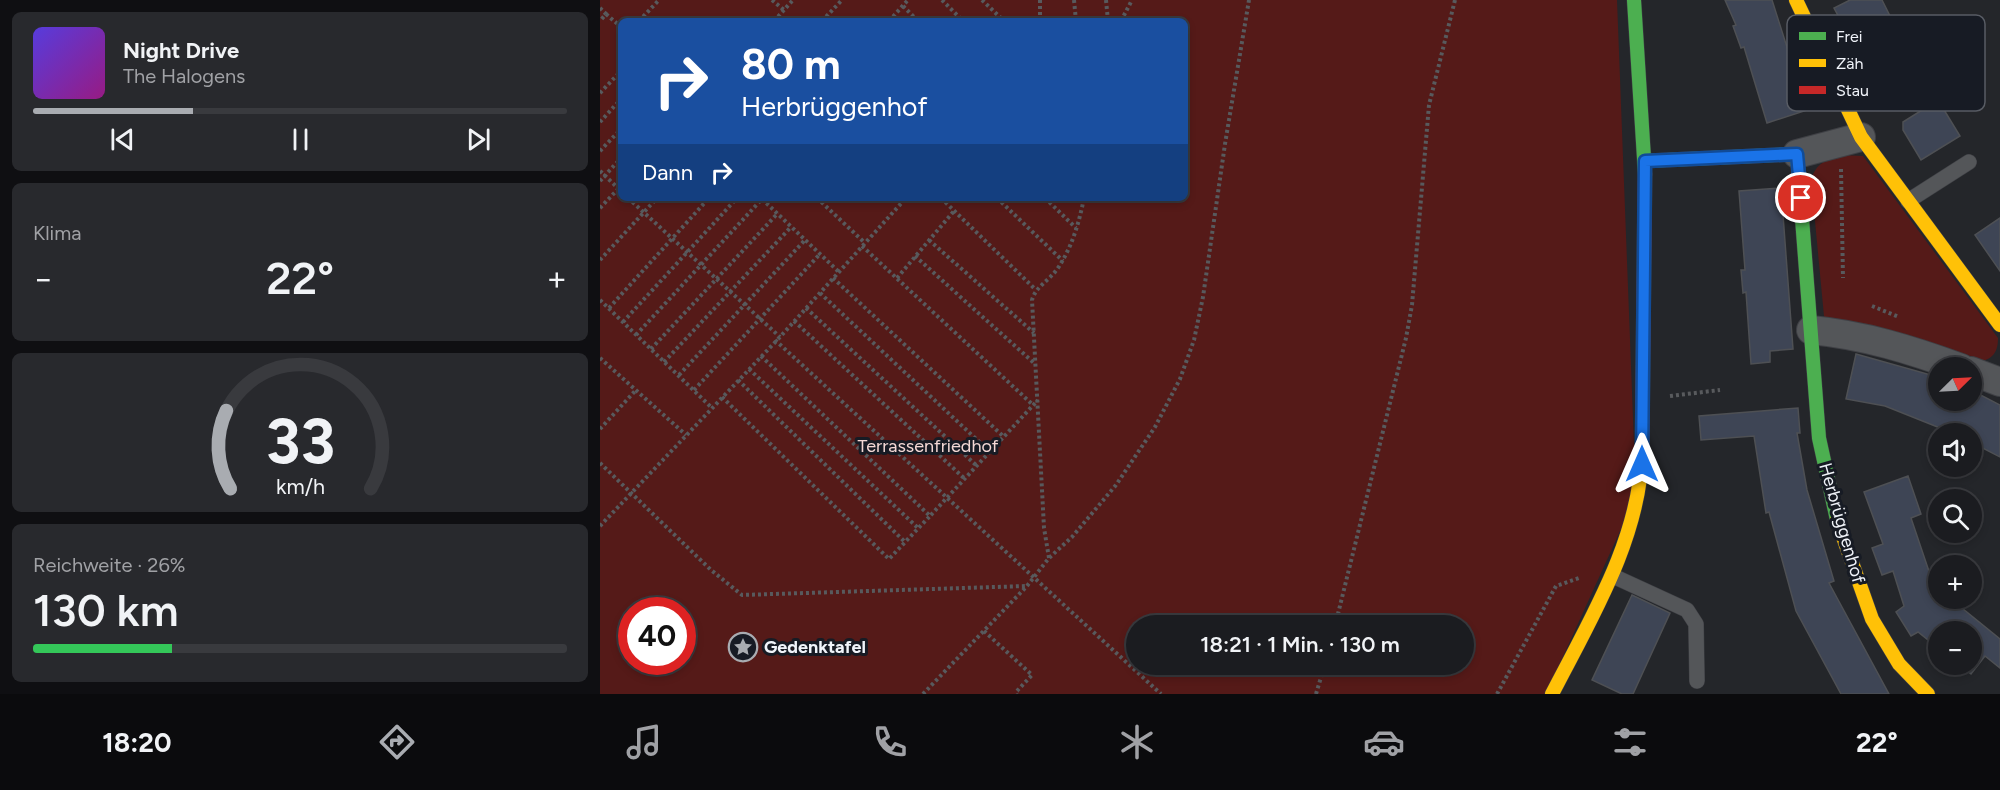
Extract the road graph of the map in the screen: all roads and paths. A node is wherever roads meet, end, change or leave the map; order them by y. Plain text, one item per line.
1 (659, 0) edge
2 (772, 0) edge
3 (793, 0) edge
4 (842, 0) edge
5 (908, 0) edge
6 (942, 0) edge
7 (982, 0) edge
8 (1074, 0) edge
9 (1106, 0) edge
10 (1132, 0) edge
11 (1249, 0) edge
12 (1455, 0) edge
13 (1634, 0) edge
14 (1796, 0) edge
15 (1038, 1) edge
16 (903, 6) junction
17 (600, 8) edge
18 (784, 10) junction
19 (606, 14) junction
20 (1803, 15) edge
21 (642, 18) edge
22 (777, 18) edge
23 (825, 18) edge
24 (892, 18) edge
25 (915, 18) edge
26 (960, 18) edge
27 (1001, 18) edge
28 (1040, 18) edge
29 (1076, 18) edge
30 (1108, 18) edge
31 (1123, 18) edge
32 (600, 21) edge
33 (618, 24) edge
34 (618, 74) edge
35 (600, 93) edge
36 (618, 102) edge
37 (1843, 111) edge
38 (600, 122) edge
39 (618, 132) edge
40 (1851, 139) junction
41 (600, 151) edge
42 (1797, 154) junction
43 (618, 161) edge
44 (1645, 161) junction
45 (1969, 162) dead end
46 (600, 171) edge
47 (605, 176) junction
48 (600, 181) edge
49 (618, 187) edge
50 (618, 191) edge
51 (631, 201) edge
52 (654, 201) edge
53 (706, 201) edge
54 (734, 201) edge
55 (759, 201) edge
56 (765, 201) edge
57 (820, 201) edge
58 (902, 201) edge
59 (944, 201) edge
60 (1000, 201) edge
61 (1048, 201) edge
62 (1083, 201) edge
63 (1908, 201) junction
64 (600, 208) edge
65 (954, 211) junction
66 (643, 212) junction
67 (778, 213) junction
68 (791, 227) junction
69 (1076, 228) junction
70 (672, 238) junction
71 (805, 240) junction
72 (929, 240) junction
73 (864, 245) junction
74 (687, 252) junction
75 (820, 254) junction
76 (915, 256) junction
77 (600, 260) edge
78 (1062, 261) junction
79 (700, 264) junction
80 (839, 272) junction
81 (716, 278) junction
82 (833, 278) junction
83 (897, 278) junction
84 (1843, 278) dead end
85 (1035, 289) junction
86 (731, 292) junction
87 (820, 293) junction
88 (600, 300) edge
89 (744, 303) junction
90 (609, 308) junction
91 (806, 308) junction
92 (1995, 308) edge
93 (760, 318) junction
94 (794, 321) junction
95 (623, 322) junction
96 (2000, 325) edge
97 (1811, 330) junction
98 (1034, 334) junction
99 (636, 335) junction
100 (780, 337) junction
101 (776, 340) junction
102 (651, 349) junction
103 (760, 356) junction
104 (600, 357) edge
105 (1931, 357) edge
106 (664, 362) junction
107 (1036, 364) junction
108 (749, 369) junction
109 (679, 375) junction
110 (1982, 375) edge
111 (738, 380) junction
112 (2000, 382) edge
113 (636, 390) junction
114 (694, 390) junction
115 (1720, 390) dead end
116 (722, 397) junction
117 (1664, 397) dead end
118 (1038, 400) junction
119 (1033, 405) junction
120 (712, 408) junction
121 (600, 429) edge
122 (686, 435) junction
123 (1004, 437) junction
124 (990, 452) junction
125 (600, 463) edge
126 (977, 465) junction
127 (965, 479) junction
128 (632, 493) junction
129 (947, 498) junction
130 (930, 516) junction
131 (600, 526) edge
132 (918, 528) junction
133 (905, 542) junction
134 (1049, 558) junction
135 (1612, 576) junction
136 (1034, 578) junction
137 (1027, 586) junction
138 (1338, 615) edge
139 (984, 631) junction
140 (1322, 675) edge
141 (1697, 681) dead end
142 (923, 694) edge
143 (1017, 694) edge
144 (1161, 694) edge
145 (1316, 694) edge
146 (1497, 694) edge
147 (1552, 694) edge
148 (1928, 694) edge

1 - 21 path
2 - 18 path
3 - 18 path
4 - 23 path
5 - 16 path
6 - 26 path
7 - 27 path
8 - 29 path
9 - 30 path
10 - 31 path
11 - 134 path
12 - 138 path
13 - 44 street
14 - 20 street
15 - 28 path
16 - 24 path
16 - 25 path
17 - 19 path
18 - 22 path
19 - 32 path
19 - 33 path
34 - 35 path
36 - 38 path
37 - 40 street
39 - 41 path
40 - 42 street
40 - 63 street
40 - 84 path
42 - 44 street
42 - 97 street, Herbrüggenhof
43 - 47 path
44 - 135 street
45 - 63 lane
46 - 47 path
47 - 48 path
47 - 49 path
50 - 64 path
51 - 66 path
52 - 66 path
53 - 70 path
54 - 74 path
55 - 79 path
56 - 67 path
57 - 73 path
58 - 73 path
59 - 65 path
60 - 78 path
61 - 69 path
62 - 69 path
63 - 92 street
65 - 72 path
65 - 85 path
66 - 70 path
66 - 77 path
67 - 68 path
67 - 81 path
68 - 71 path
68 - 86 path
69 - 78 path
70 - 74 path
70 - 90 path
71 - 75 path
71 - 89 path
72 - 76 path
72 - 98 path
73 - 80 path
73 - 83 path
74 - 79 path
74 - 95 path
75 - 80 path
75 - 93 path
76 - 83 path
76 - 107 path
78 - 85 path
79 - 81 path
79 - 99 path
80 - 82 path
81 - 86 path
81 - 102 path
82 - 87 path
82 - 123 path
83 - 119 path
85 - 98 path
86 - 89 path
86 - 106 path
87 - 91 path
87 - 124 path
88 - 90 path
89 - 93 path
89 - 109 path
90 - 95 path
91 - 94 path
91 - 126 path
92 - 96 street
93 - 100 path
93 - 114 path
94 - 100 path
94 - 127 path
95 - 99 path
97 - 105 street
97 - 148 street, Herbrüggenhof
98 - 107 path
99 - 102 path
100 - 101 path
101 - 103 path
101 - 129 path
102 - 106 path
103 - 108 path
103 - 130 path
104 - 113 path
106 - 109 path
107 - 118 path
108 - 111 path
108 - 132 path
109 - 114 path
110 - 112 street
111 - 116 path
111 - 133 path
113 - 121 path
113 - 122 path
114 - 120 path
115 - 117 path
116 - 120 path
116 - 133 path
118 - 119 path
118 - 134 path
119 - 123 path
120 - 122 path
122 - 128 path
123 - 124 path
124 - 126 path
125 - 128 path
126 - 127 path
127 - 129 path
128 - 131 path
128 - 137 path
129 - 130 path
129 - 136 path
130 - 132 path
132 - 133 path
134 - 136 path
135 - 141 lane
135 - 146 path
135 - 147 street
136 - 137 path
136 - 144 path
137 - 139 path
139 - 142 path
139 - 143 path
140 - 145 path

